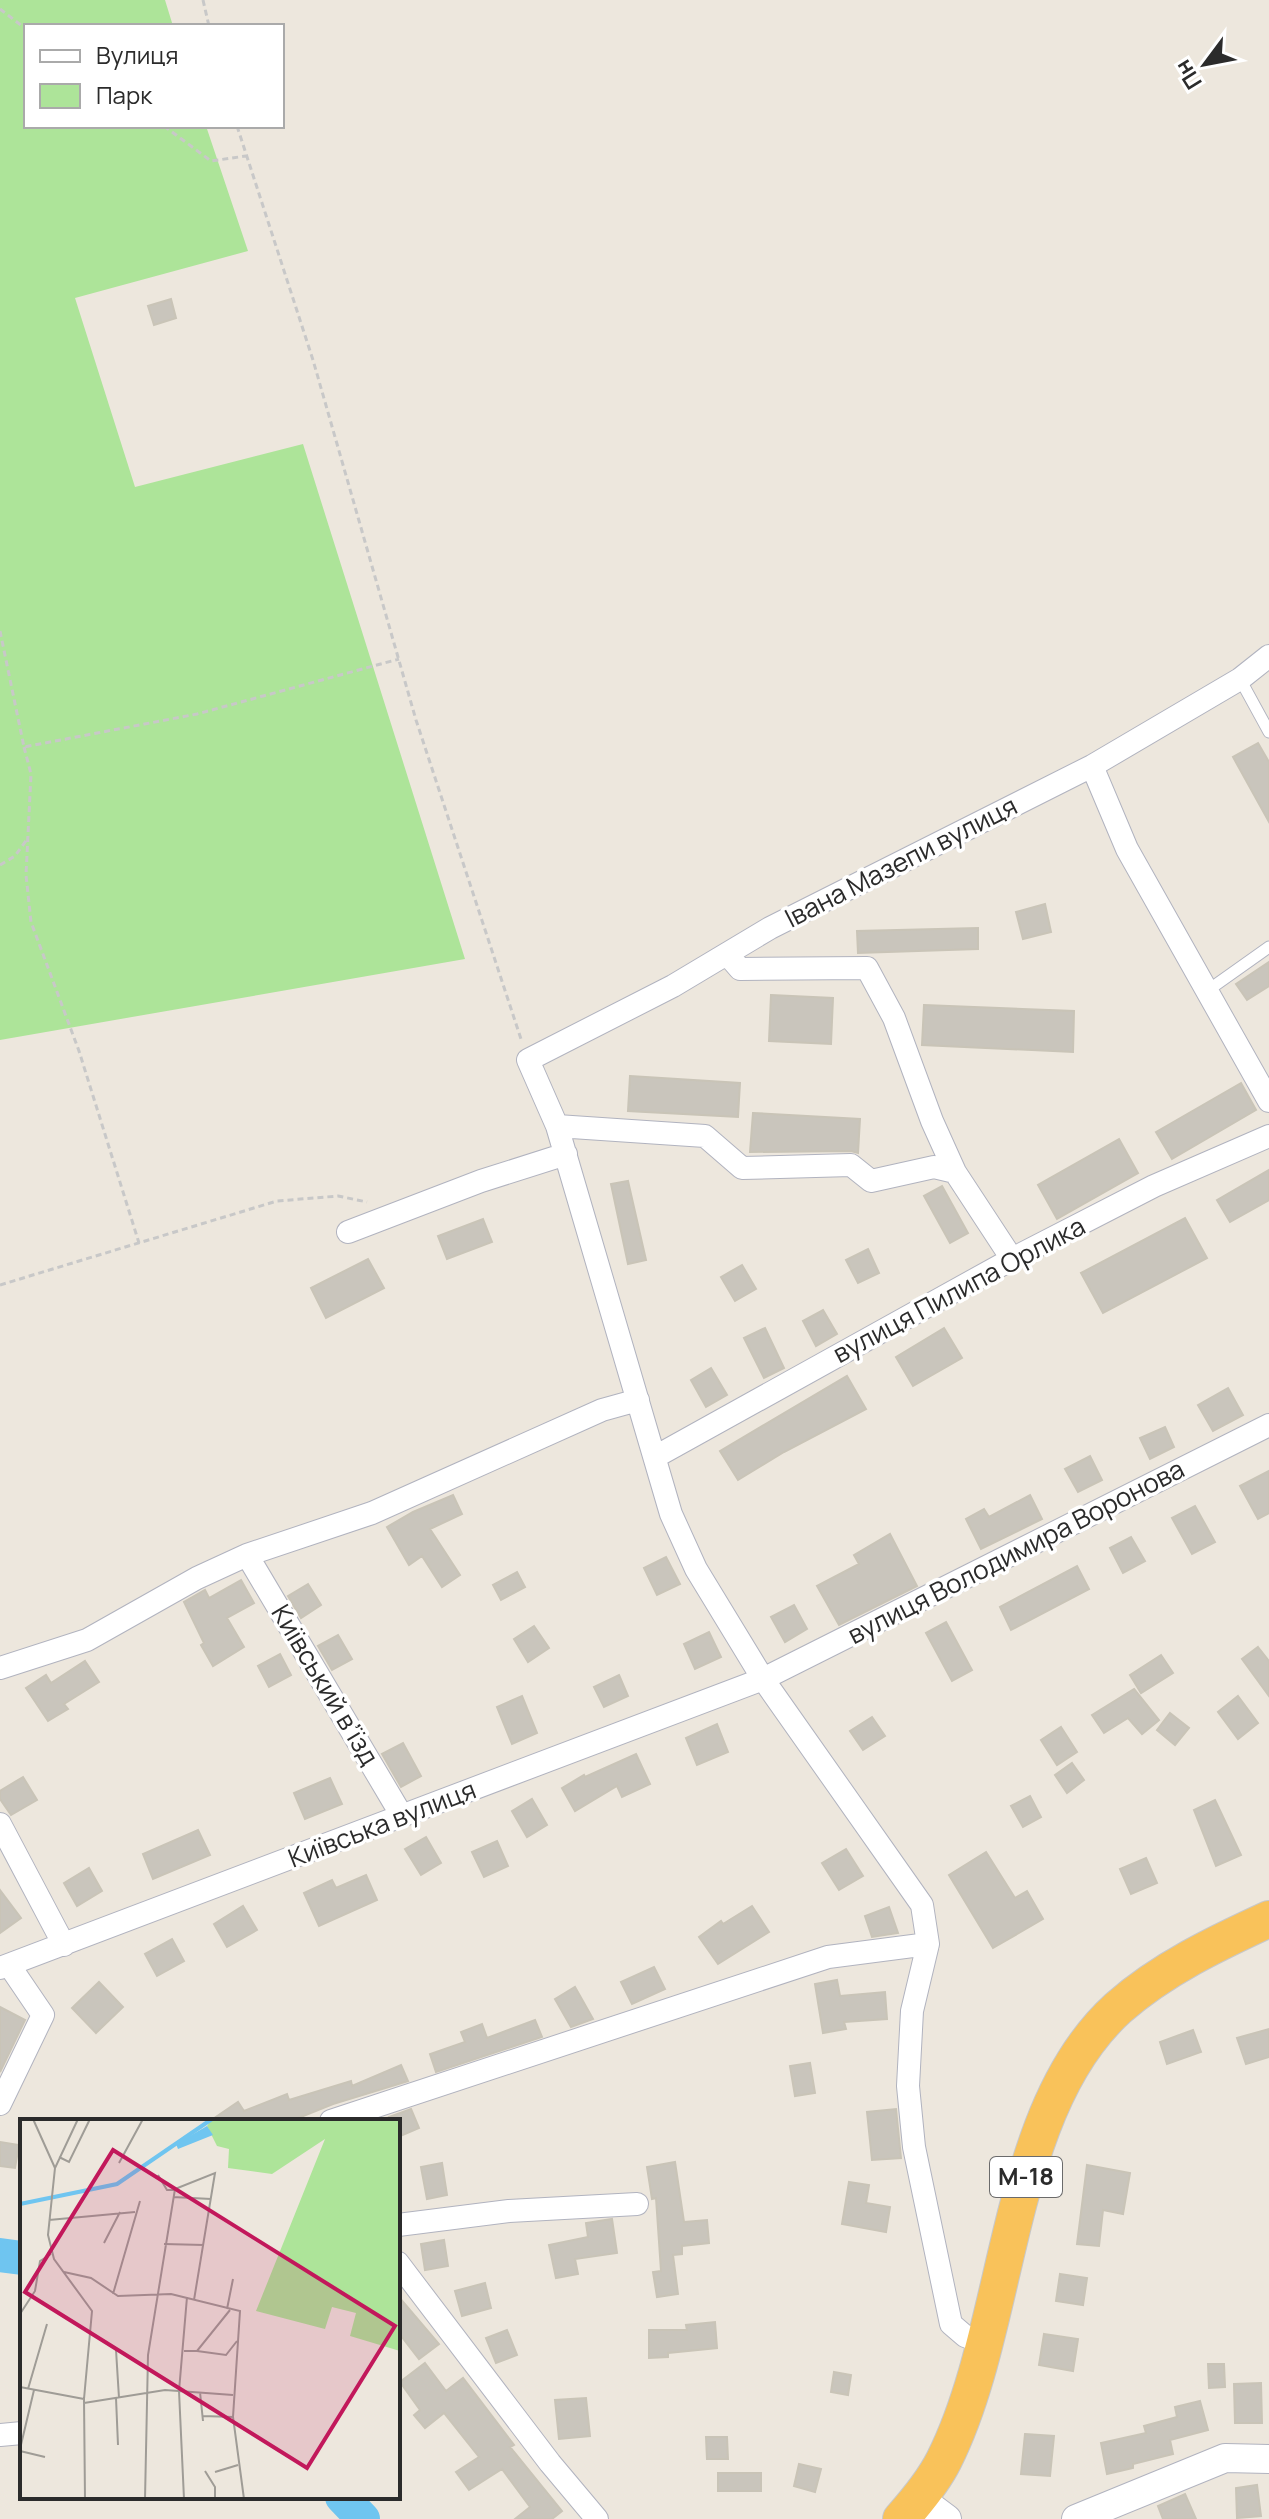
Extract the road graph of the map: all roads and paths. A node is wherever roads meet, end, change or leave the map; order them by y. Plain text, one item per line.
1 (203, 0) edge
2 (0, 9) edge
3 (209, 24) edge
4 (24, 27) edge
5 (167, 128) edge
6 (238, 128) edge
7 (246, 156) junction
8 (0, 631) edge
9 (1269, 656) edge
10 (399, 659) junction
11 (1240, 679) junction
12 (1269, 732) edge
13 (24, 747) junction
14 (1092, 766) junction
15 (28, 838) junction
16 (0, 865) edge
17 (1269, 947) edge
18 (727, 954) junction
19 (1207, 991) junction
20 (528, 1060) junction
21 (1269, 1101) edge
22 (557, 1126) junction
23 (1269, 1136) edge
24 (566, 1154) junction
25 (955, 1172) junction
26 (403, 1211) junction
27 (348, 1232) dead end
28 (139, 1243) junction
29 (1012, 1259) junction
30 (0, 1285) edge
31 (638, 1400) junction
32 (1269, 1425) edge
33 (655, 1457) junction
34 (247, 1555) junction
35 (0, 1668) edge
36 (763, 1679) junction
37 (402, 1816) junction
38 (0, 1824) edge
39 (1255, 1925) edge
40 (928, 1944) junction
41 (64, 1945) junction
42 (4, 1967) edge
43 (0, 2104) edge
44 (337, 2119) edge
45 (637, 2204) dead end
46 (400, 2225) edge
47 (400, 2266) edge
48 (985, 2343) junction
49 (20, 2433) edge
50 (0, 2435) edge
51 (1269, 2459) edge
52 (922, 2512) edge
53 (597, 2519) edge
54 (1076, 2519) edge

1 - 3 path
2 - 4 path
5 - 7 path
6 - 7 path
7 - 10 path
8 - 13 path
9 - 11 street, Івана Мазепи вулиця
10 - 13 path
10 - 20 path
11 - 12 lane
11 - 14 street, Івана Мазепи вулиця
13 - 15 path
14 - 18 street, Івана Мазепи вулиця
14 - 19 street
15 - 16 path
15 - 28 path
17 - 19 lane
18 - 20 street, Івана Мазепи вулиця
18 - 25 street
19 - 21 street
20 - 22 street
22 - 24 street
22 - 25 street
23 - 29 street, вулиця Пилипа Орлика
24 - 26 street
24 - 31 street
25 - 29 street
26 - 27 street
26 - 28 path
28 - 30 path
29 - 33 street, вулиця Пилипа Орлика
31 - 33 street
31 - 34 street
32 - 36 street, вулиця Володимира Воронова
33 - 36 street
34 - 35 street
34 - 37 street, Київський в’їзд
36 - 37 street, Київська вулиця
36 - 40 street
37 - 41 street, Київська вулиця
38 - 41 street
39 - 48 highway, М-18
40 - 44 street
40 - 48 street
41 - 42 street, Київська вулиця
42 - 43 street
45 - 46 street
47 - 53 street
48 - 52 highway, М-18
49 - 50 street
51 - 54 street

